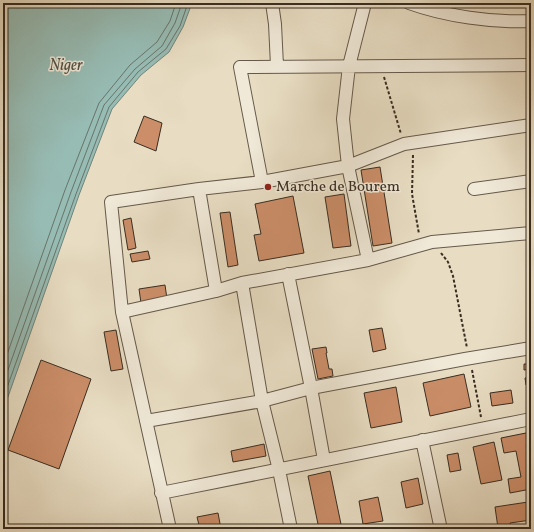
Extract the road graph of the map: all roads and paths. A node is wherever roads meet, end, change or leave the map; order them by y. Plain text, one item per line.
1 (272, 3) edge
2 (365, 3) edge
3 (409, 3) edge
4 (531, 21) edge
5 (277, 66) junction
6 (349, 66) junction
7 (531, 66) edge
8 (531, 125) edge
9 (348, 166) junction
10 (531, 181) edge
11 (262, 182) junction
12 (199, 189) junction
13 (474, 189) dead end
14 (531, 233) edge
15 (368, 260) junction
16 (288, 274) junction
17 (242, 283) junction
18 (216, 290) junction
19 (122, 312) junction
20 (531, 348) edge
21 (311, 388) junction
22 (262, 401) junction
23 (531, 419) edge
24 (146, 422) junction
25 (422, 440) junction
26 (324, 460) junction
27 (279, 470) junction
28 (161, 493) junction
29 (440, 525) dead end
30 (170, 529) edge
31 (292, 529) edge

1 - 5 street
2 - 6 street
3 - 4 street
5 - 6 street
5 - 11 street
6 - 7 street
6 - 9 street
8 - 9 street
9 - 11 street
9 - 15 street
10 - 13 street
11 - 12 street
12 - 18 street
12 - 19 street
14 - 15 street
15 - 16 street
16 - 17 street
16 - 21 street
17 - 18 street
17 - 22 street
18 - 19 street
19 - 24 street
20 - 21 street
21 - 22 street
21 - 26 street
22 - 24 street
22 - 27 street
23 - 25 street
24 - 28 street
25 - 26 street
25 - 29 street
26 - 27 street
27 - 28 street
27 - 31 street
28 - 30 street

